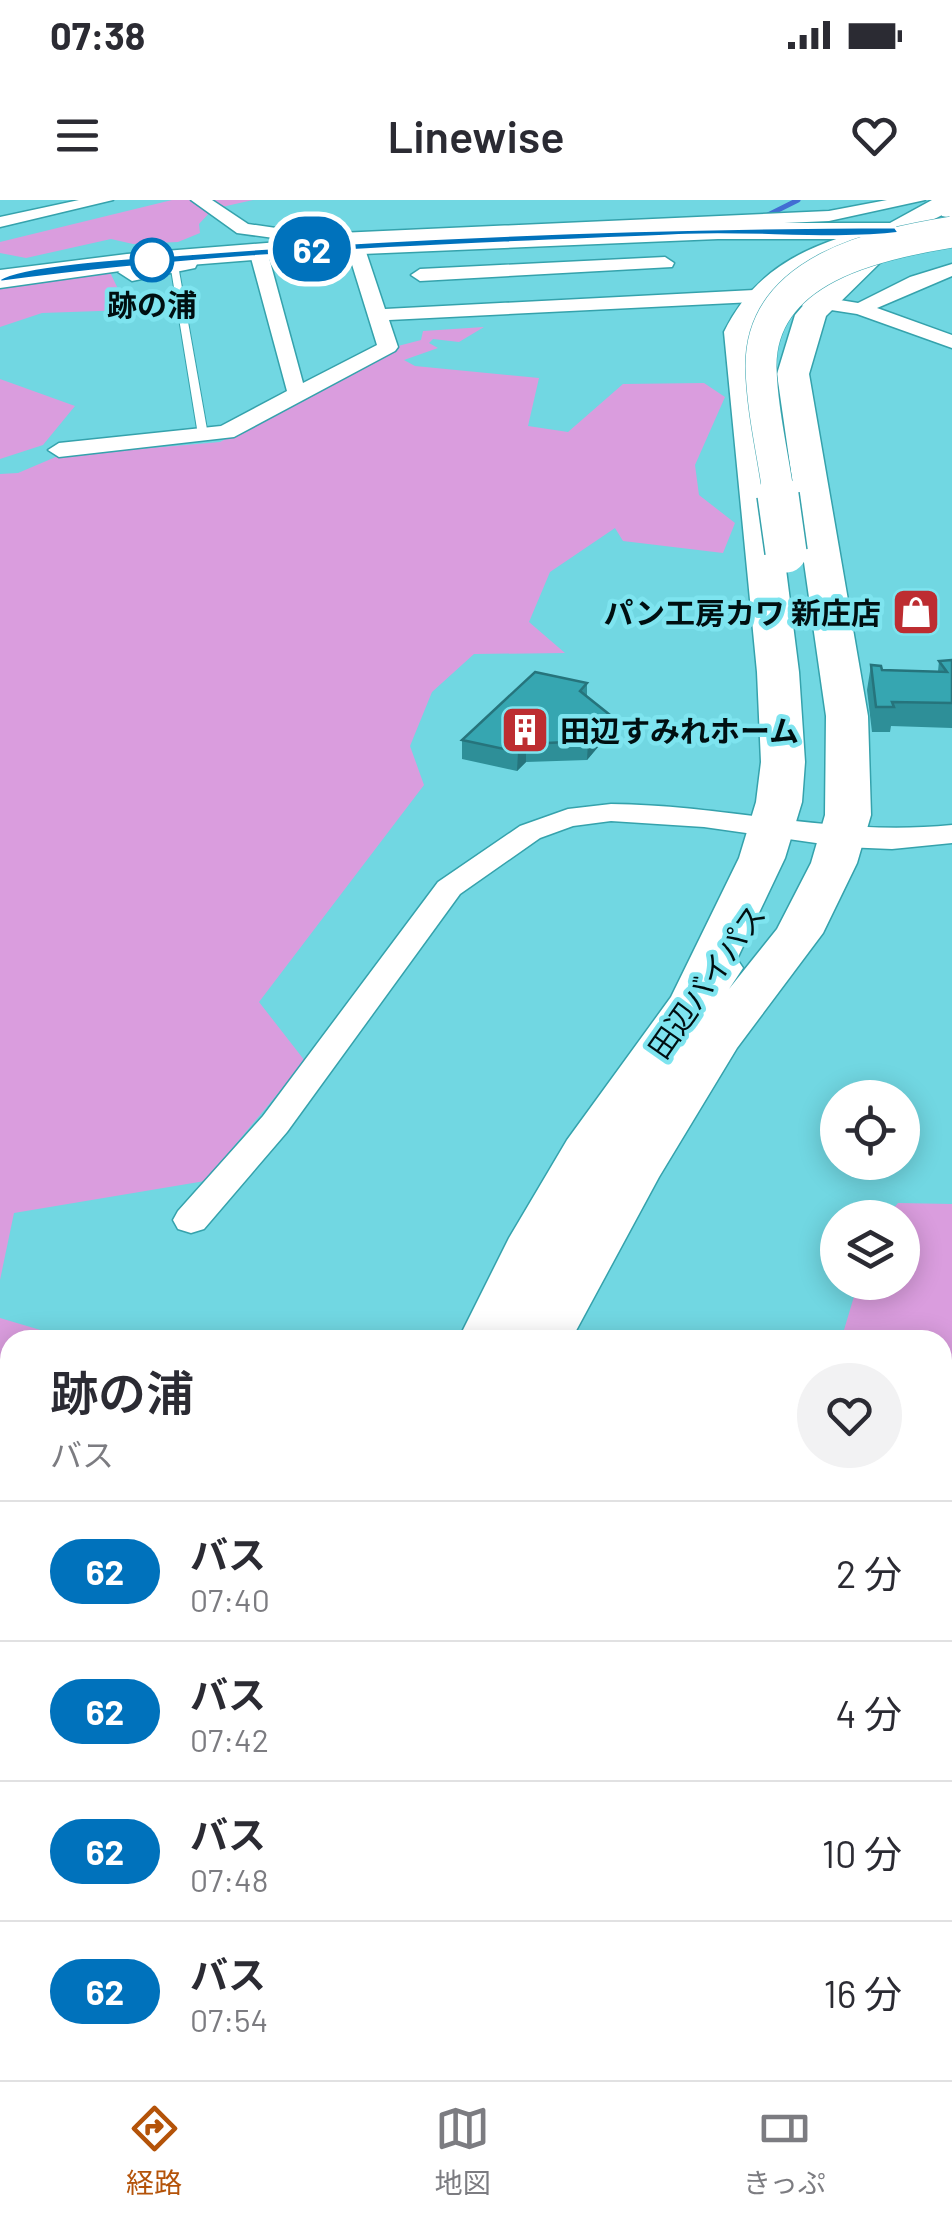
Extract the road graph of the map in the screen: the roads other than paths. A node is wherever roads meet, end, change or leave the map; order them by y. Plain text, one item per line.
1 (104, 200) edge
2 (180, 200) edge
3 (200, 200) edge
4 (951, 201) edge
5 (952, 210) edge
6 (906, 215) edge
7 (0, 222) edge
8 (952, 224) edge
9 (777, 230) junction
10 (952, 238) edge
11 (410, 243) junction
12 (464, 243) junction
13 (291, 249) junction
14 (260, 258) junction
15 (665, 263) dead end
16 (174, 265) junction
17 (952, 270) edge
18 (478, 272) junction
19 (420, 275) junction
20 (132, 276) dead end
21 (0, 279) edge
22 (836, 285) junction
23 (758, 295) junction
24 (428, 312) junction
25 (377, 315) junction
26 (952, 342) edge
27 (300, 393) junction
28 (203, 435) junction
29 (59, 450) dead end
30 (807, 831) junction
31 (952, 834) edge
32 (707, 1015) junction
33 (191, 1220) dead end
34 (493, 1330) edge
35 (546, 1330) edge

1 - 7 street
2 - 13 street
3 - 11 street
4 - 5 highway
4 - 6 main road
6 - 8 highway
6 - 9 main road
6 - 10 highway
6 - 11 street
6 - 22 highway
9 - 12 main road
9 - 22 main road
10 - 22 highway
10 - 30 highway, 田辺バイパス
11 - 19 street
12 - 13 main road
12 - 18 street
13 - 21 main road
14 - 16 street
14 - 25 street
14 - 27 street
15 - 18 street
16 - 20 street
16 - 28 lane
17 - 22 street
18 - 19 street
19 - 24 street
22 - 23 street
22 - 23 highway
22 - 26 street
22 - 30 highway
23 - 24 street
23 - 30 highway
24 - 25 street
25 - 27 street
27 - 28 street
28 - 29 street
30 - 31 street
30 - 32 highway, 田辺バイパス
30 - 33 street
32 - 34 highway, 田辺バイパス
32 - 35 highway, 田辺バイパス

